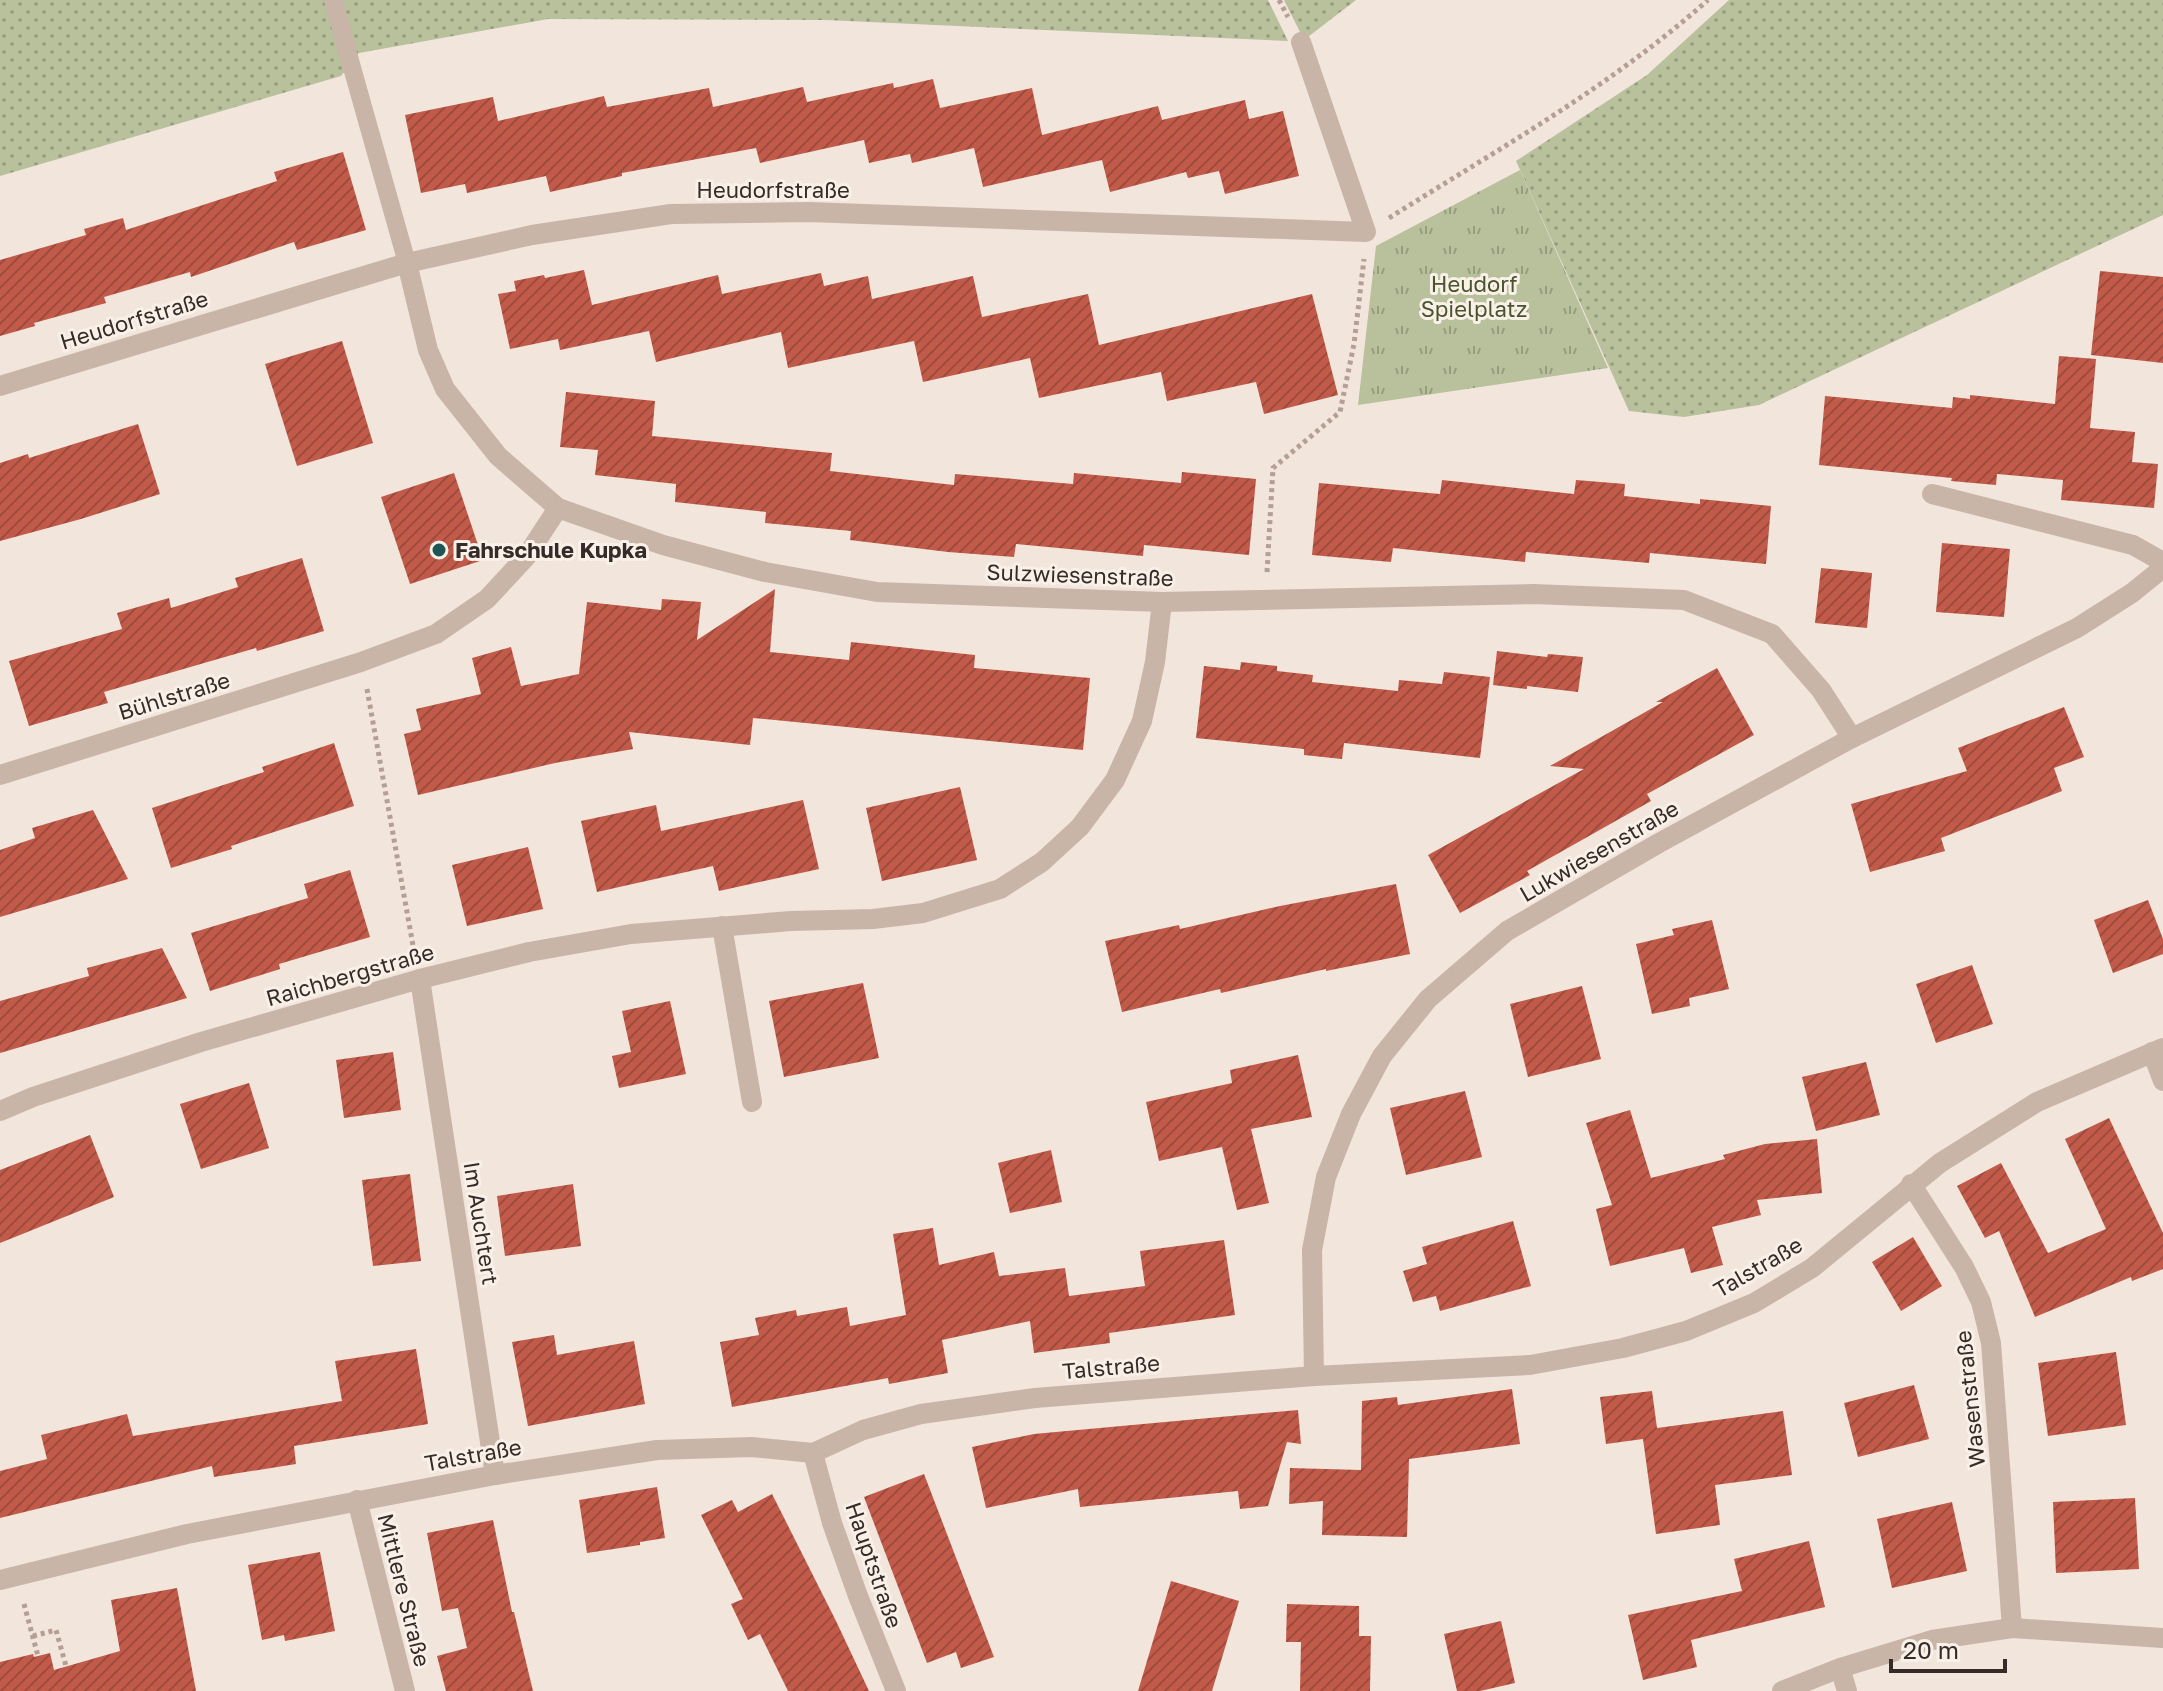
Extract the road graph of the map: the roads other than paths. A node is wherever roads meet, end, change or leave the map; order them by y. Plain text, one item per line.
1 (333, 0) edge
2 (1301, 42) dead end
3 (407, 263) junction
4 (0, 386) edge
5 (1932, 494) dead end
6 (558, 508) junction
7 (2163, 562) edge
8 (2163, 568) edge
9 (1162, 602) junction
10 (1852, 738) junction
11 (0, 775) edge
12 (722, 926) junction
13 (420, 979) junction
14 (2158, 1050) edge
15 (2163, 1081) edge
16 (752, 1102) dead end
17 (0, 1111) edge
18 (1911, 1184) junction
19 (1314, 1376) junction
20 (813, 1453) junction
21 (495, 1475) junction
22 (357, 1500) junction
23 (8, 1578) edge
24 (2012, 1628) junction
25 (2163, 1638) edge
26 (1840, 1668) junction
27 (405, 1691) edge
28 (896, 1691) edge
29 (1782, 1691) edge
30 (1847, 1691) edge

1 - 3 lane
2 - 3 street, Heudorfstraße
3 - 4 street, Heudorfstraße
3 - 6 street, Sulzwiesenstraße
5 - 7 street
6 - 9 street, Sulzwiesenstraße
6 - 11 street, Bühlstraße
8 - 10 street, Lukwiesenstraße
9 - 10 street, Sulzwiesenstraße
9 - 12 street, Raichbergstraße
10 - 19 street, Lukwiesenstraße
12 - 13 street, Raichbergstraße
12 - 16 street
13 - 17 street, Raichbergstraße
13 - 21 street, Im Auchtert
14 - 15 street
14 - 18 street, Talstraße
18 - 19 street, Talstraße
18 - 24 street, Wasenstraße
19 - 20 street, Talstraße
20 - 21 street, Talstraße
20 - 28 street, Hauptstraße
21 - 22 street, Talstraße
22 - 23 street, Talstraße
22 - 27 street, Mittlere Straße
24 - 25 street
24 - 26 street
26 - 29 street
26 - 30 street

